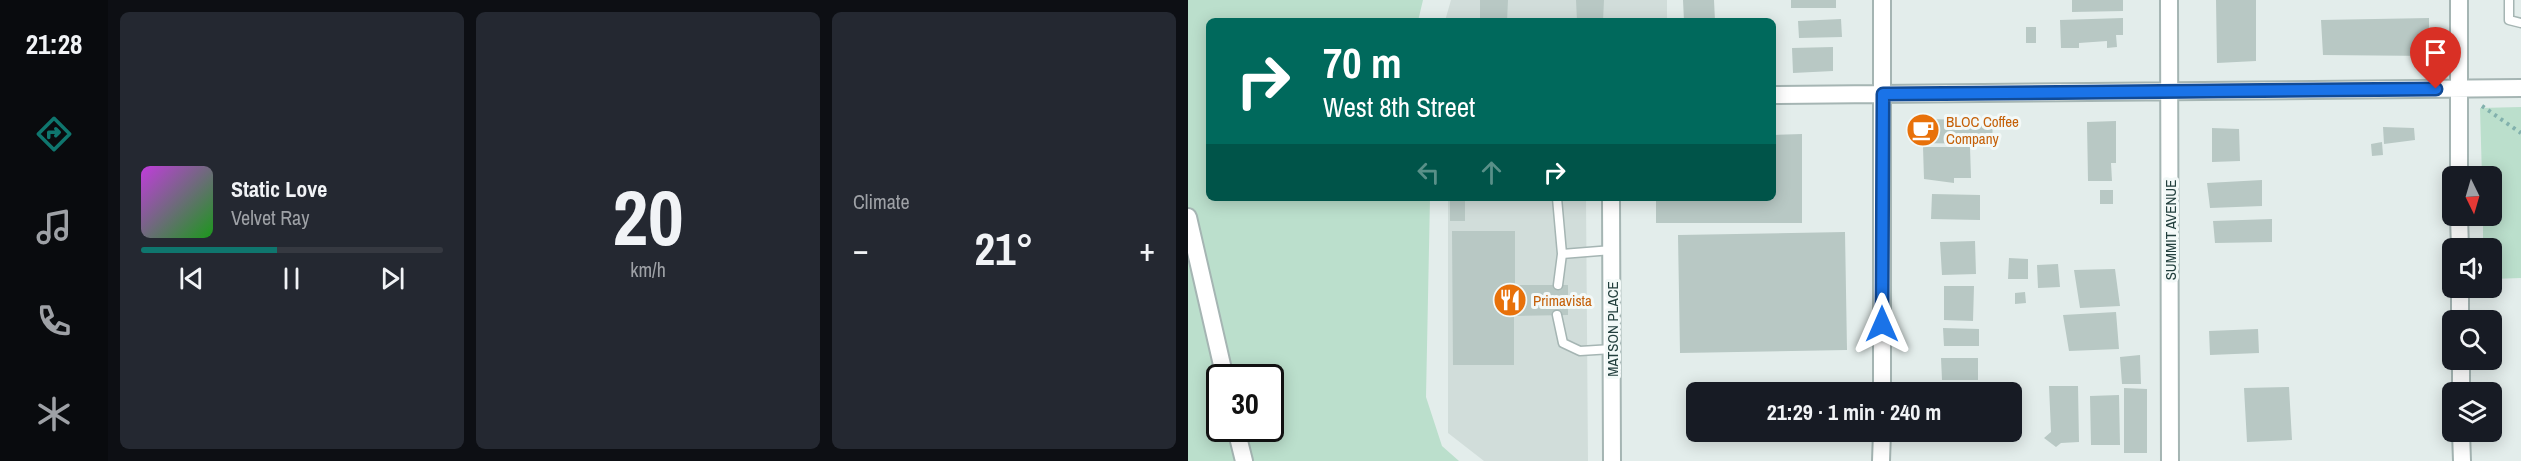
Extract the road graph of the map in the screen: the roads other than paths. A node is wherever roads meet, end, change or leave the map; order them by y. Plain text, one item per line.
1 (1882, 0) edge
2 (2169, 0) edge
3 (2459, 0) edge
4 (2509, 0) edge
5 (2521, 23) edge
6 (2521, 88) edge
7 (2458, 89) junction
8 (2169, 93) junction
9 (1883, 94) junction
10 (1776, 95) edge
11 (2459, 166) edge
12 (1557, 201) edge
13 (1611, 201) edge
14 (1189, 224) edge
15 (1612, 250) junction
16 (1562, 254) junction
17 (1558, 285) dead end
18 (1557, 315) dead end
19 (1612, 349) junction
20 (1222, 364) edge
21 (1882, 382) edge
22 (1239, 442) edge
23 (1881, 442) edge
24 (2461, 442) edge
25 (1244, 461) edge
26 (1612, 461) edge
27 (1881, 461) edge
28 (2170, 461) edge
29 (2462, 461) edge

1 - 9 street
2 - 8 street, SUMMIT AVENUE
3 - 7 street
4 - 5 lane
6 - 7 street
7 - 8 street
7 - 11 street
8 - 9 street
8 - 28 street, SUMMIT AVENUE
9 - 10 street
9 - 21 street
12 - 16 lane
13 - 15 street, MATSON PLACE
14 - 20 street
15 - 16 lane
15 - 19 street, MATSON PLACE
16 - 17 lane
18 - 19 lane
19 - 26 street, MATSON PLACE
22 - 25 street
23 - 27 street
24 - 29 street

